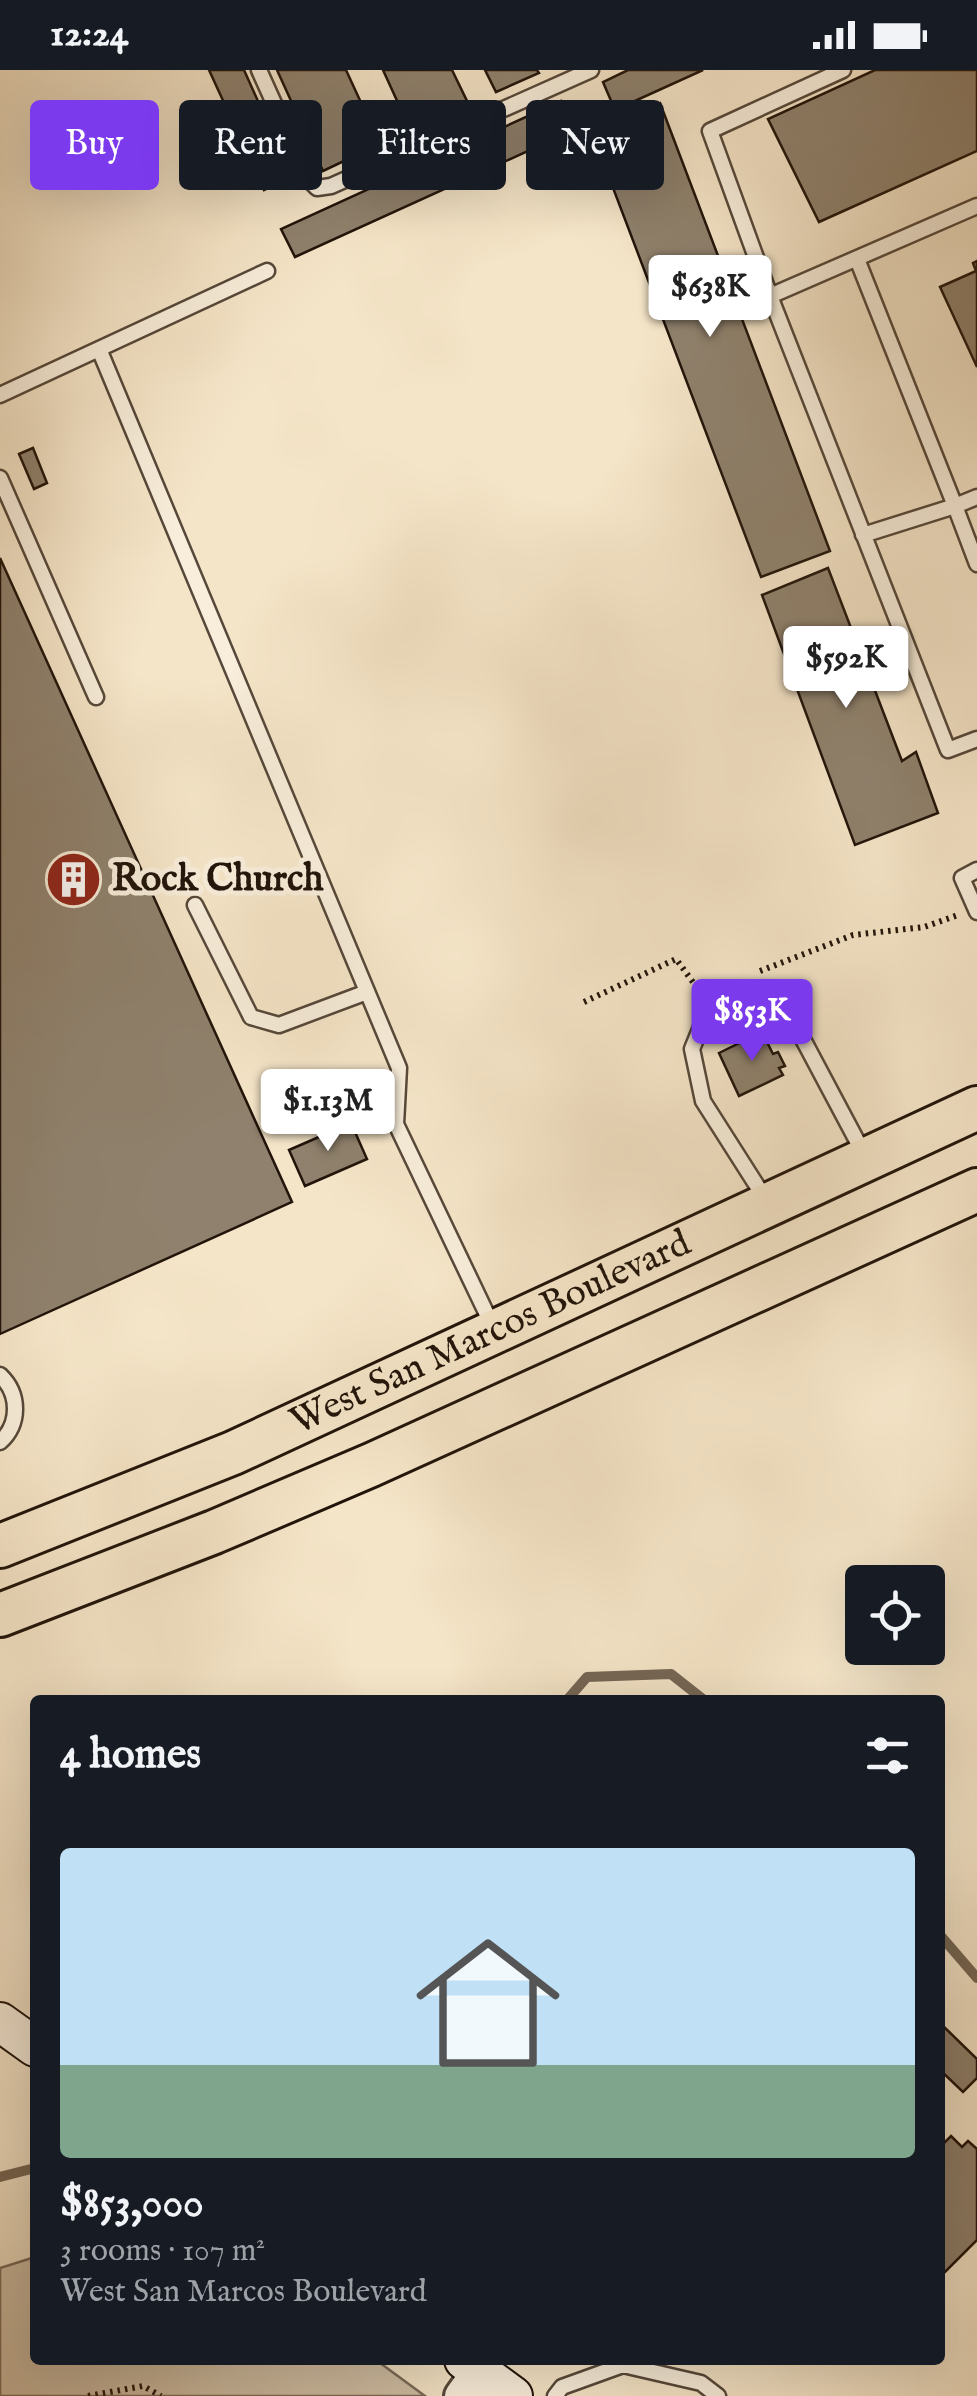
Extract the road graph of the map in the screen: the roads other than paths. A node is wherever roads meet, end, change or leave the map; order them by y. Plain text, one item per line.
1 (259, 70) edge
2 (592, 70) edge
3 (844, 70) edge
4 (977, 206) edge
5 (857, 258) junction
6 (267, 271) dead end
7 (770, 296) junction
8 (99, 350) junction
9 (0, 396) edge
10 (0, 478) edge
11 (977, 496) edge
12 (955, 506) junction
13 (863, 534) junction
14 (977, 564) edge
15 (96, 696) dead end
16 (977, 739) edge
17 (977, 870) edge
18 (195, 906) dead end
19 (976, 910) edge
20 (367, 992) junction
21 (977, 1108) edge
22 (867, 1160) junction
23 (977, 1190) edge
24 (769, 1205) junction
25 (495, 1332) junction
26 (0, 1376) edge
27 (0, 1442) edge
28 (0, 1546) edge
29 (0, 1614) edge
30 (0, 2022) edge
31 (30, 2043) edge
32 (468, 2376) edge
33 (514, 2396) edge
34 (555, 2396) edge
35 (718, 2396) edge

1 - 2 lane
3 - 7 lane
4 - 5 lane
5 - 7 lane
5 - 12 lane
6 - 8 lane
7 - 13 lane
8 - 9 lane
8 - 20 lane
10 - 15 lane
11 - 12 lane
12 - 13 lane
12 - 14 lane
13 - 16 lane
17 - 19 lane
18 - 20 lane
20 - 25 lane
21 - 22 main road, West San Marcos Boulevard
22 - 24 main road, West San Marcos Boulevard
22 - 24 lane
23 - 29 main road, West San Marcos Boulevard
24 - 25 main road, West San Marcos Boulevard
25 - 28 main road, West San Marcos Boulevard
26 - 27 lane
30 - 31 main road
32 - 33 main road
34 - 35 lane

